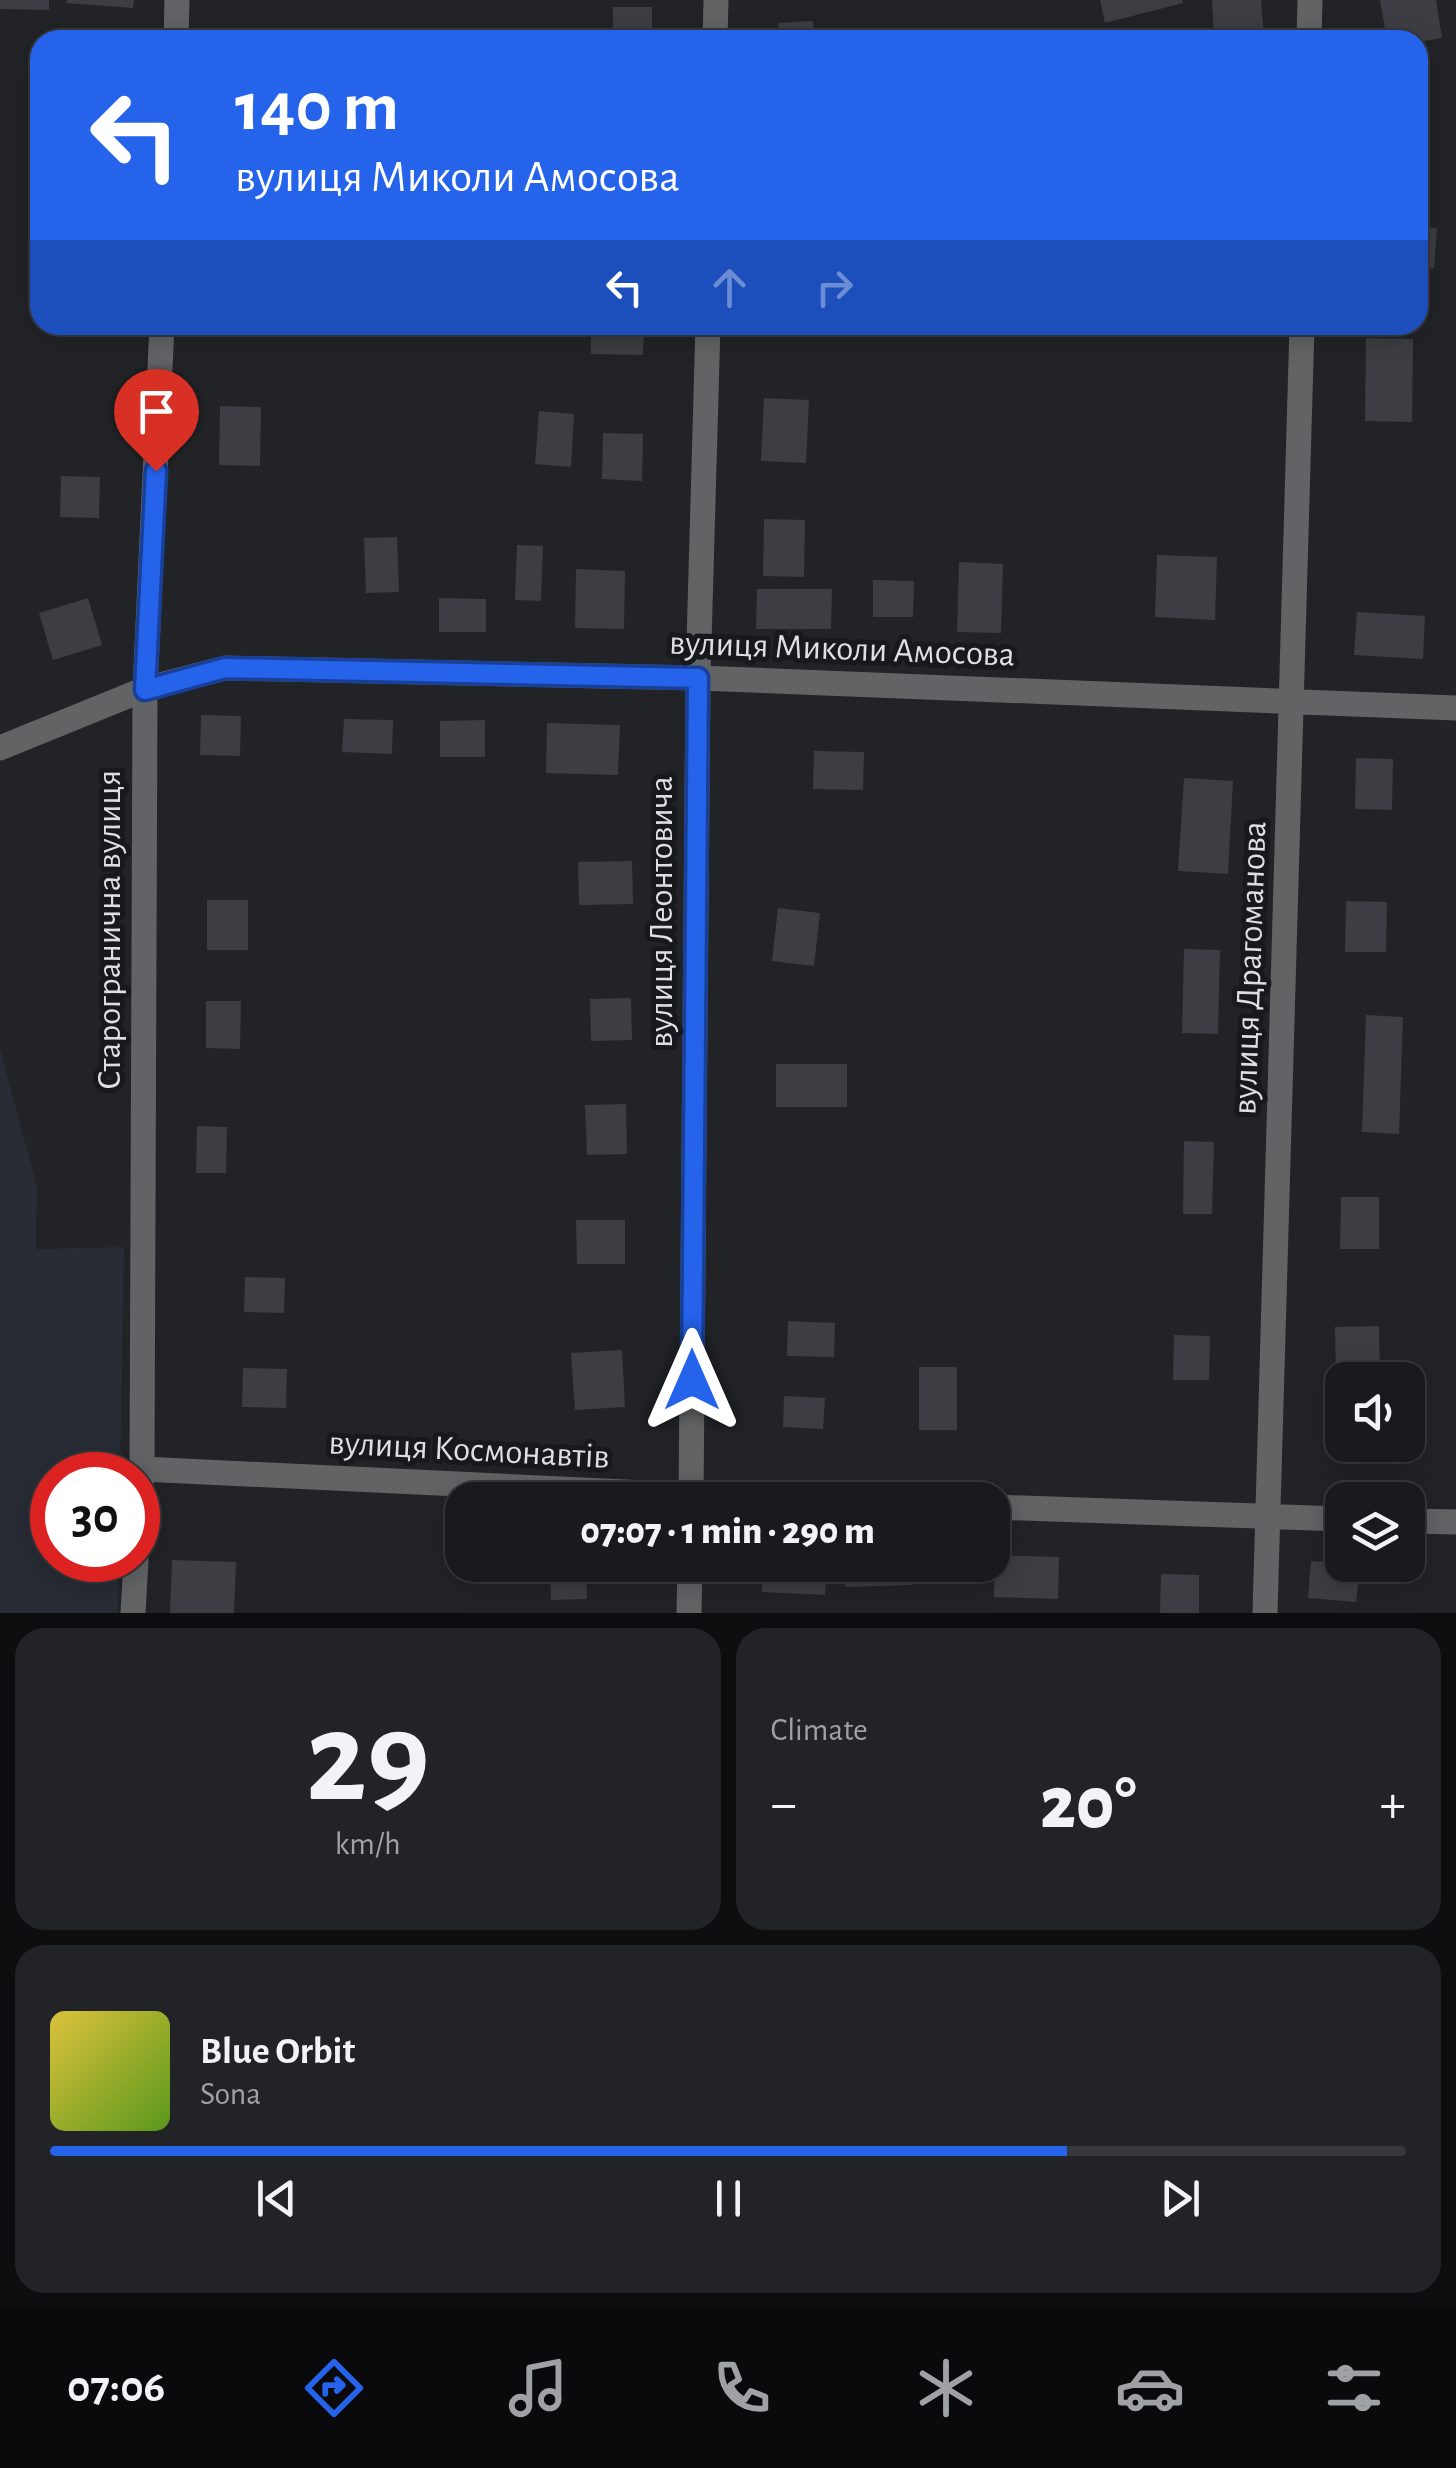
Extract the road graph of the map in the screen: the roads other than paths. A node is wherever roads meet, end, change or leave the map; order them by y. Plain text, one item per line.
1 (178, 0) edge
2 (716, 0) edge
3 (1310, 0) edge
4 (176, 30) edge
5 (715, 30) edge
6 (1309, 30) edge
7 (162, 335) edge
8 (708, 335) edge
9 (1302, 335) edge
10 (698, 678) junction
11 (145, 690) junction
12 (1293, 702) junction
13 (1456, 708) edge
14 (0, 748) edge
15 (142, 1452) edge
16 (160, 1470) edge
17 (692, 1482) edge
18 (445, 1485) edge
19 (1010, 1508) edge
20 (1267, 1516) junction
21 (1325, 1518) edge
22 (1425, 1521) edge
23 (1456, 1522) edge
24 (135, 1582) edge
25 (690, 1582) edge
26 (133, 1613) edge
27 (690, 1613) edge
28 (1265, 1613) edge

1 - 4 street
2 - 5 street
3 - 6 street
7 - 11 street, Старогранична вулиця
8 - 10 street, вулиця Леонтовича
9 - 12 street, вулиця Драгоманова
10 - 11 street, вулиця Миколи Амосова
10 - 12 street, вулиця Миколи Амосова
10 - 17 street, вулиця Леонтовича
11 - 14 street, вулиця Миколи Амосова
11 - 15 street, Старогранична вулиця
12 - 13 street, вулиця Миколи Амосова
12 - 20 street, вулиця Драгоманова
16 - 18 street, вулиця Космонавтів
19 - 20 street
20 - 21 street
20 - 28 street, вулиця Драгоманова
22 - 23 street
24 - 26 street
25 - 27 street

